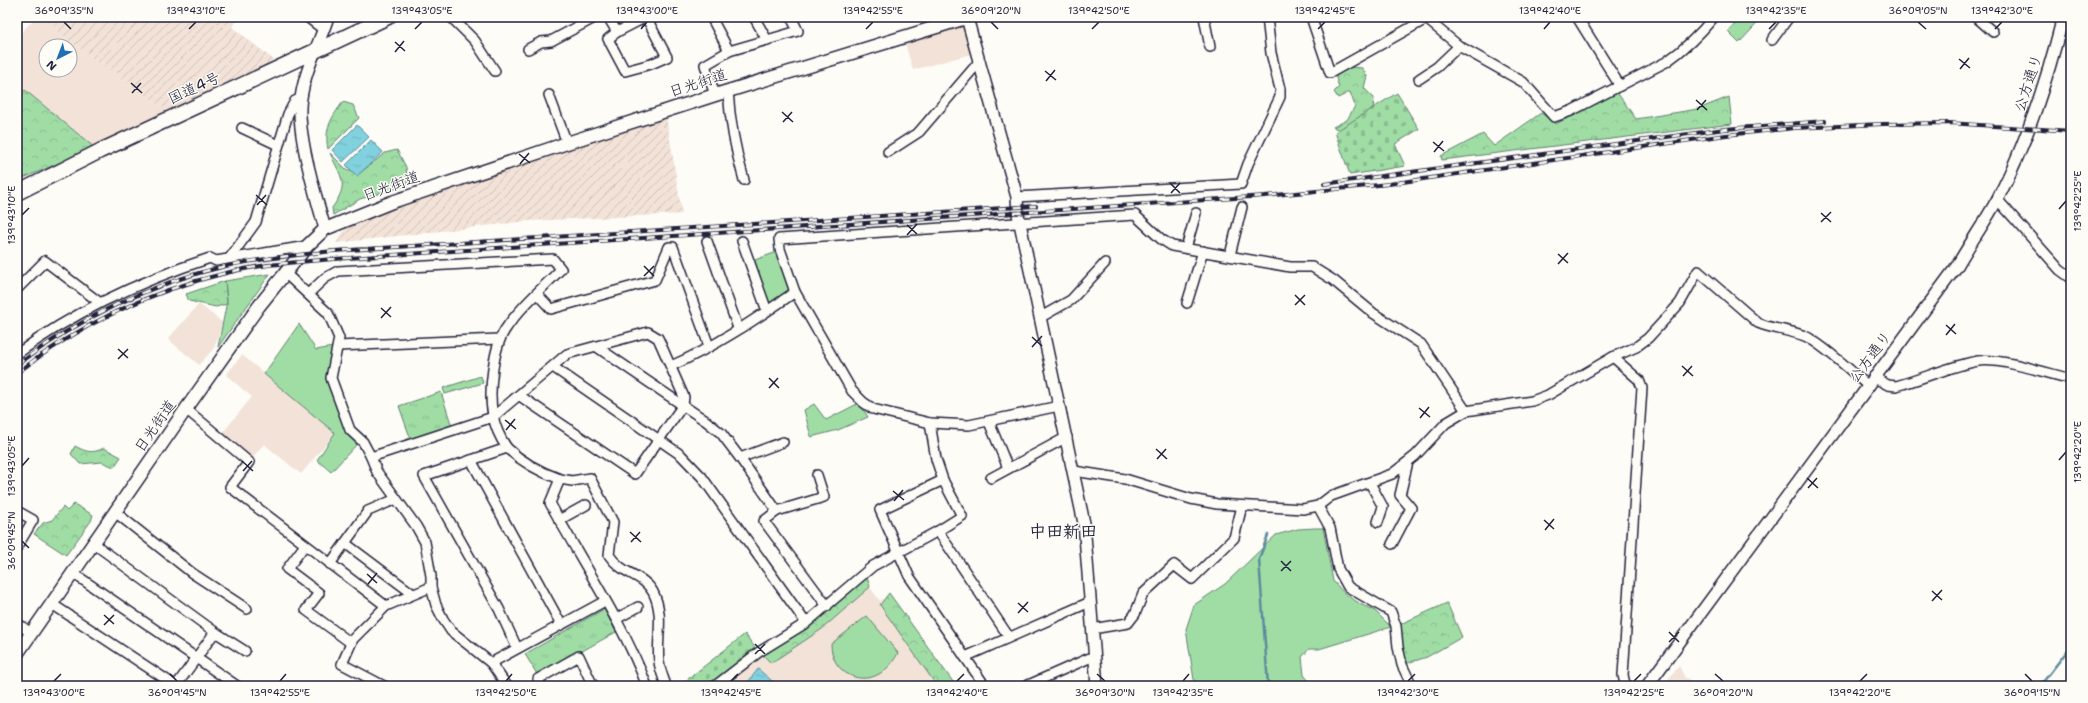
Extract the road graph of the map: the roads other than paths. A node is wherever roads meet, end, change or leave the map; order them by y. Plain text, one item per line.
1 (307, 17) edge
2 (328, 17) edge
3 (388, 17) edge
4 (451, 17) edge
5 (596, 17) edge
6 (608, 17) edge
7 (646, 17) edge
8 (712, 17) edge
9 (754, 17) edge
10 (791, 17) edge
11 (968, 17) edge
12 (1204, 17) edge
13 (1266, 17) edge
14 (1311, 17) edge
15 (1577, 17) edge
16 (1713, 17) edge
17 (1789, 17) edge
18 (1976, 17) edge
19 (2063, 17) edge
20 (1425, 18) edge
21 (943, 21) edge
22 (324, 30) junction
23 (617, 32) junction
24 (1993, 32) dead end
25 (767, 40) junction
26 (1772, 40) dead end
27 (1459, 46) junction
28 (1210, 47) dead end
29 (528, 49) dead end
30 (316, 51) junction
31 (729, 51) junction
32 (979, 62) junction
33 (495, 71) dead end
34 (1419, 79) dead end
35 (1620, 86) junction
36 (728, 91) junction
37 (549, 95) dead end
38 (714, 95) junction
39 (300, 99) junction
40 (242, 128) dead end
41 (567, 143) junction
42 (278, 145) junction
43 (888, 152) dead end
44 (744, 180) dead end
45 (17, 193) edge
46 (1017, 197) junction
47 (1997, 199) junction
48 (1242, 207) dead end
49 (1196, 213) dead end
50 (1020, 223) junction
51 (325, 229) junction
52 (707, 241) dead end
53 (742, 241) dead end
54 (307, 246) junction
55 (1186, 248) junction
56 (1203, 251) junction
57 (1230, 254) junction
58 (229, 259) junction
59 (1106, 263) dead end
60 (285, 273) junction
61 (2071, 278) edge
62 (17, 289) edge
63 (795, 292) junction
64 (308, 294) junction
65 (537, 294) junction
66 (99, 302) junction
67 (1187, 303) dead end
68 (767, 311) junction
69 (1041, 317) junction
70 (738, 328) junction
71 (500, 339) junction
72 (338, 346) junction
73 (709, 346) junction
74 (597, 347) junction
75 (17, 354) edge
76 (1613, 356) junction
77 (671, 366) junction
78 (553, 367) junction
79 (2071, 378) edge
80 (1870, 381) junction
81 (520, 396) junction
82 (683, 405) junction
83 (1059, 406) junction
84 (186, 409) junction
85 (1466, 411) junction
86 (493, 417) junction
87 (989, 422) junction
88 (930, 424) junction
89 (1067, 437) junction
90 (658, 438) junction
91 (783, 442) dead end
92 (507, 448) junction
93 (371, 457) junction
94 (740, 458) junction
95 (471, 460) junction
96 (1408, 462) junction
97 (1008, 468) junction
98 (1074, 471) junction
99 (817, 475) dead end
100 (991, 478) dead end
101 (560, 479) junction
102 (943, 480) junction
103 (1370, 483) junction
104 (396, 499) junction
105 (586, 505) dead end
106 (1242, 506) junction
107 (1318, 506) junction
108 (17, 511) edge
109 (776, 511) junction
110 (115, 512) junction
111 (559, 520) junction
112 (1378, 522) dead end
113 (938, 531) junction
114 (93, 543) junction
115 (345, 543) junction
116 (1392, 544) dead end
117 (305, 545) junction
118 (17, 547) edge
119 (899, 551) junction
120 (330, 564) junction
121 (73, 573) junction
122 (431, 587) junction
123 (413, 594) junction
124 (605, 601) junction
125 (1090, 602) junction
126 (52, 604) junction
127 (386, 606) junction
128 (827, 606) junction
129 (638, 607) dead end
130 (246, 609) dead end
131 (616, 619) junction
132 (17, 623) edge
133 (806, 623) junction
134 (561, 624) junction
135 (1092, 629) junction
136 (215, 632) junction
137 (31, 633) junction
138 (1010, 637) junction
139 (351, 643) junction
140 (517, 648) junction
141 (245, 651) dead end
142 (17, 654) edge
143 (1094, 656) junction
144 (965, 657) junction
145 (196, 658) junction
146 (491, 663) junction
147 (1624, 685) edge
148 (176, 686) edge
149 (237, 686) edge
150 (384, 686) edge
151 (507, 686) edge
152 (541, 686) edge
153 (593, 686) edge
154 (646, 686) edge
155 (666, 686) edge
156 (715, 686) edge
157 (985, 686) edge
158 (1026, 686) edge
159 (1097, 686) edge
160 (1412, 686) edge
161 (1647, 686) edge

1 - 22 street
2 - 22 street
3 - 30 highway, 国道4号
4 - 33 street
5 - 29 street
6 - 23 street
7 - 23 street
7 - 23 street
8 - 31 street
9 - 25 street
10 - 25 street
11 - 21 main road, 日光街道
11 - 32 street
12 - 28 street
13 - 46 street
14 - 20 street
15 - 35 street
16 - 35 street
17 - 26 street
18 - 24 street
19 - 47 street, 公方通り
20 - 27 street
21 - 36 main road, 日光街道
22 - 30 street
25 - 31 street
27 - 34 street
27 - 35 street
30 - 39 street
30 - 45 highway, 国道4号
31 - 38 street
32 - 43 street
32 - 46 street
36 - 38 main road, 日光街道
36 - 44 street
37 - 41 street
38 - 41 main road, 日光街道
39 - 42 street
39 - 51 street
40 - 42 street
41 - 51 main road, 日光街道
42 - 58 street
46 - 50 street
47 - 61 street
47 - 80 street, 公方通り
48 - 57 street
49 - 55 street
50 - 55 street
50 - 63 street
50 - 69 street
51 - 54 main road, 日光街道
52 - 70 street
53 - 68 street
54 - 58 street
54 - 60 main road, 日光街道
55 - 56 street
56 - 57 street
56 - 67 street
57 - 85 street
58 - 66 street
59 - 69 street
60 - 64 street
60 - 84 main road, 日光街道
62 - 66 street
63 - 68 street
63 - 88 street
64 - 65 street
64 - 72 street
65 - 71 street
65 - 73 street
66 - 75 street
68 - 70 street
69 - 83 street
70 - 73 street
71 - 72 street
71 - 86 street
72 - 93 street
73 - 77 street
74 - 77 street
74 - 78 street
74 - 82 street
76 - 80 street
76 - 85 street
76 - 147 street
77 - 82 street
78 - 81 street
78 - 90 street
79 - 80 street
80 - 161 street, 公方通り
81 - 86 street
81 - 90 street
82 - 90 street
82 - 94 street
83 - 87 street
83 - 89 street
84 - 110 main road, 日光街道
84 - 117 street
85 - 96 street
86 - 92 street
86 - 93 street
87 - 88 street
87 - 97 street
88 - 102 street
89 - 97 street
89 - 98 street
90 - 133 street
91 - 94 street
92 - 95 street
92 - 101 street
93 - 104 street
94 - 109 street
95 - 134 street
95 - 140 street
96 - 103 street
96 - 116 street
97 - 100 street
98 - 106 street
98 - 125 street
99 - 109 street
101 - 111 street
101 - 155 street
102 - 113 street
102 - 119 street
103 - 107 street
103 - 112 street
104 - 115 street
104 - 122 street
105 - 111 street
106 - 107 street
106 - 135 street
107 - 160 street
108 - 118 street
109 - 128 street
110 - 114 main road, 日光街道
110 - 130 street
111 - 124 street
113 - 119 street
113 - 138 street
114 - 121 main road, 日光街道
114 - 136 street
115 - 120 street
115 - 123 street
117 - 120 street
117 - 139 street
119 - 128 street
119 - 144 street
120 - 127 street
121 - 126 main road, 日光街道
121 - 145 street
122 - 123 street
122 - 146 street
123 - 127 street
124 - 131 street
124 - 134 street
125 - 135 street
125 - 138 street
126 - 137 main road, 日光街道
126 - 148 street
127 - 139 street
128 - 133 street
129 - 131 street
131 - 154 street
132 - 137 street
133 - 156 street
134 - 140 street
135 - 143 street
136 - 141 street
136 - 145 street
137 - 142 main road, 日光街道
138 - 144 street
139 - 150 street
140 - 146 street
143 - 158 street
143 - 159 street
144 - 157 street
145 - 148 street
145 - 149 street
146 - 151 street
152 - 153 street

